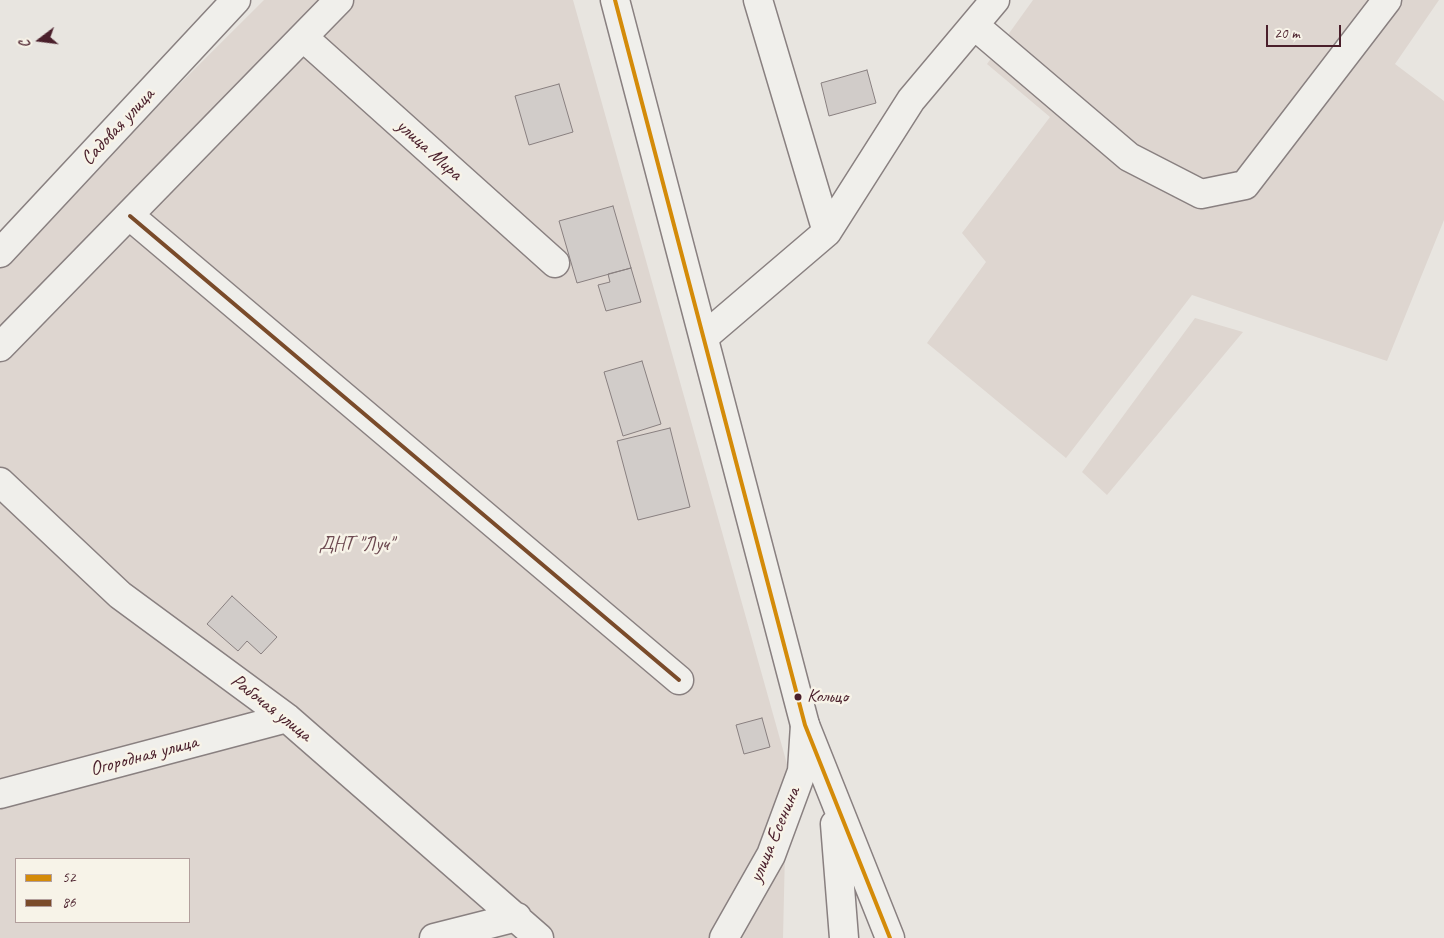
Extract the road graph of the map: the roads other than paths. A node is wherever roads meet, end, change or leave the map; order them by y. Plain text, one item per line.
1 (236, 0) edge
2 (338, 0) edge
3 (615, 0) edge
4 (758, 0) edge
5 (995, 0) edge
6 (1387, 0) edge
7 (974, 26) junction
8 (303, 37) junction
9 (130, 216) junction
10 (827, 232) junction
11 (0, 253) edge
12 (555, 263) dead end
13 (704, 337) junction
14 (0, 347) edge
15 (0, 482) edge
16 (679, 680) dead end
17 (287, 718) junction
18 (805, 725) junction
19 (832, 792) junction
20 (0, 794) edge
21 (517, 917) junction
22 (434, 938) edge
23 (539, 938) edge
24 (724, 938) edge
25 (844, 938) edge
26 (890, 938) edge

1 - 11 street, Садовая улица
2 - 8 street
3 - 13 street
4 - 10 street
5 - 7 street
6 - 7 street
7 - 10 street
8 - 9 street
8 - 12 street, улица Мира
9 - 14 street
9 - 16 street
10 - 13 street
13 - 18 street
15 - 17 street, Рабочая улица
17 - 20 street, Огородная улица
17 - 21 street, Рабочая улица
18 - 19 street
18 - 24 street, улица Есенина
19 - 25 street
19 - 26 street
21 - 22 street
21 - 23 street, Рабочая улица

